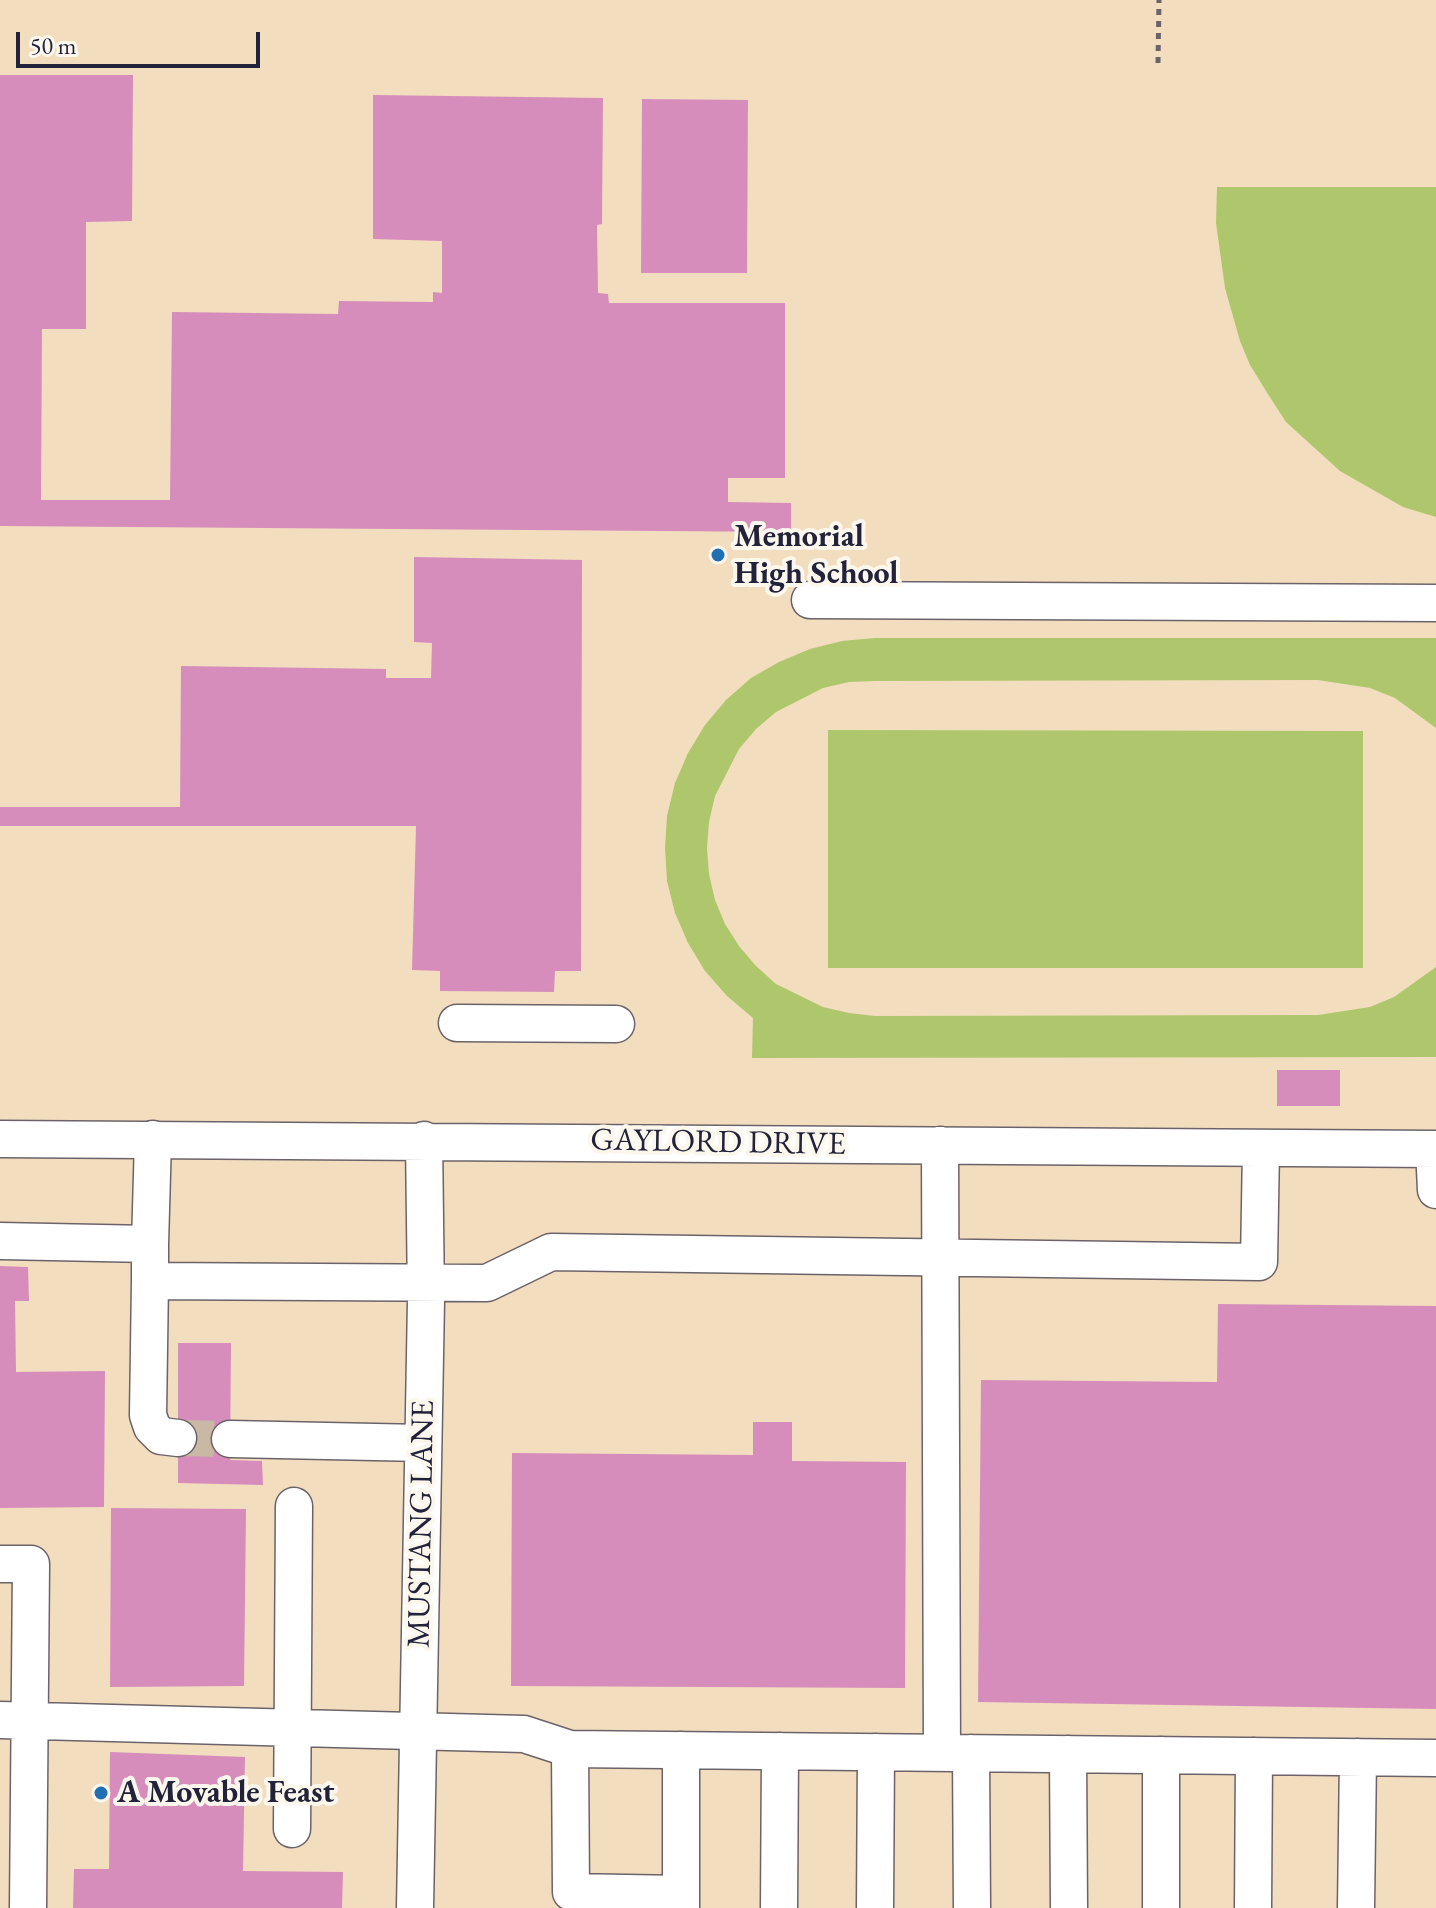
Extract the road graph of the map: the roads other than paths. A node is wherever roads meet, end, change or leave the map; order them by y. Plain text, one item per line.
1 (810, 600) dead end
2 (1436, 603) edge
3 (457, 1023) dead end
4 (616, 1024) dead end
5 (0, 1139) edge
6 (153, 1139) junction
7 (424, 1140) junction
8 (940, 1145) junction
9 (1261, 1148) junction
10 (1435, 1149) edge
11 (1436, 1190) edge
12 (0, 1241) edge
13 (150, 1244) junction
14 (941, 1258) junction
15 (150, 1281) junction
16 (426, 1283) junction
17 (178, 1438) tunnel mouth
18 (230, 1439) tunnel mouth
19 (423, 1443) junction
20 (294, 1506) dead end
21 (0, 1564) edge
22 (15, 1721) edge
23 (293, 1728) junction
24 (418, 1732) junction
25 (570, 1749) junction
26 (681, 1750) junction
27 (780, 1751) junction
28 (876, 1752) junction
29 (957, 1753) junction
30 (1068, 1754) junction
31 (1161, 1755) junction
32 (1254, 1756) junction
33 (1358, 1757) junction
34 (1436, 1758) edge
35 (292, 1829) dead end
36 (681, 1901) edge
37 (28, 1908) edge
38 (415, 1908) edge
39 (779, 1908) edge
40 (875, 1908) edge
41 (972, 1908) edge
42 (1069, 1908) edge
43 (1161, 1908) edge
44 (1253, 1908) edge
45 (1356, 1908) edge

1 - 2 street
3 - 4 street
5 - 6 street, GAYLORD DRIVE
6 - 7 street, GAYLORD DRIVE
6 - 13 street
7 - 8 street, GAYLORD DRIVE
7 - 16 street, MUSTANG LANE
8 - 9 street, GAYLORD DRIVE
8 - 14 street
9 - 10 street, GAYLORD DRIVE
9 - 14 street
10 - 11 street
12 - 13 street
13 - 15 street
14 - 16 street
14 - 29 street
15 - 16 street
15 - 17 street
16 - 19 street, MUSTANG LANE
18 - 19 street
19 - 24 street, MUSTANG LANE
20 - 23 street
21 - 22 street
22 - 23 street
22 - 37 street
23 - 24 street
23 - 35 street
24 - 25 street
24 - 38 street, MUSTANG LANE
25 - 26 street
25 - 36 street
26 - 27 street
26 - 36 street
27 - 28 street
27 - 39 street
28 - 29 street
28 - 40 street
29 - 30 street
29 - 41 street
30 - 31 street
30 - 42 street
31 - 32 street
31 - 43 street
32 - 33 street
32 - 44 street
33 - 34 street
33 - 45 street

